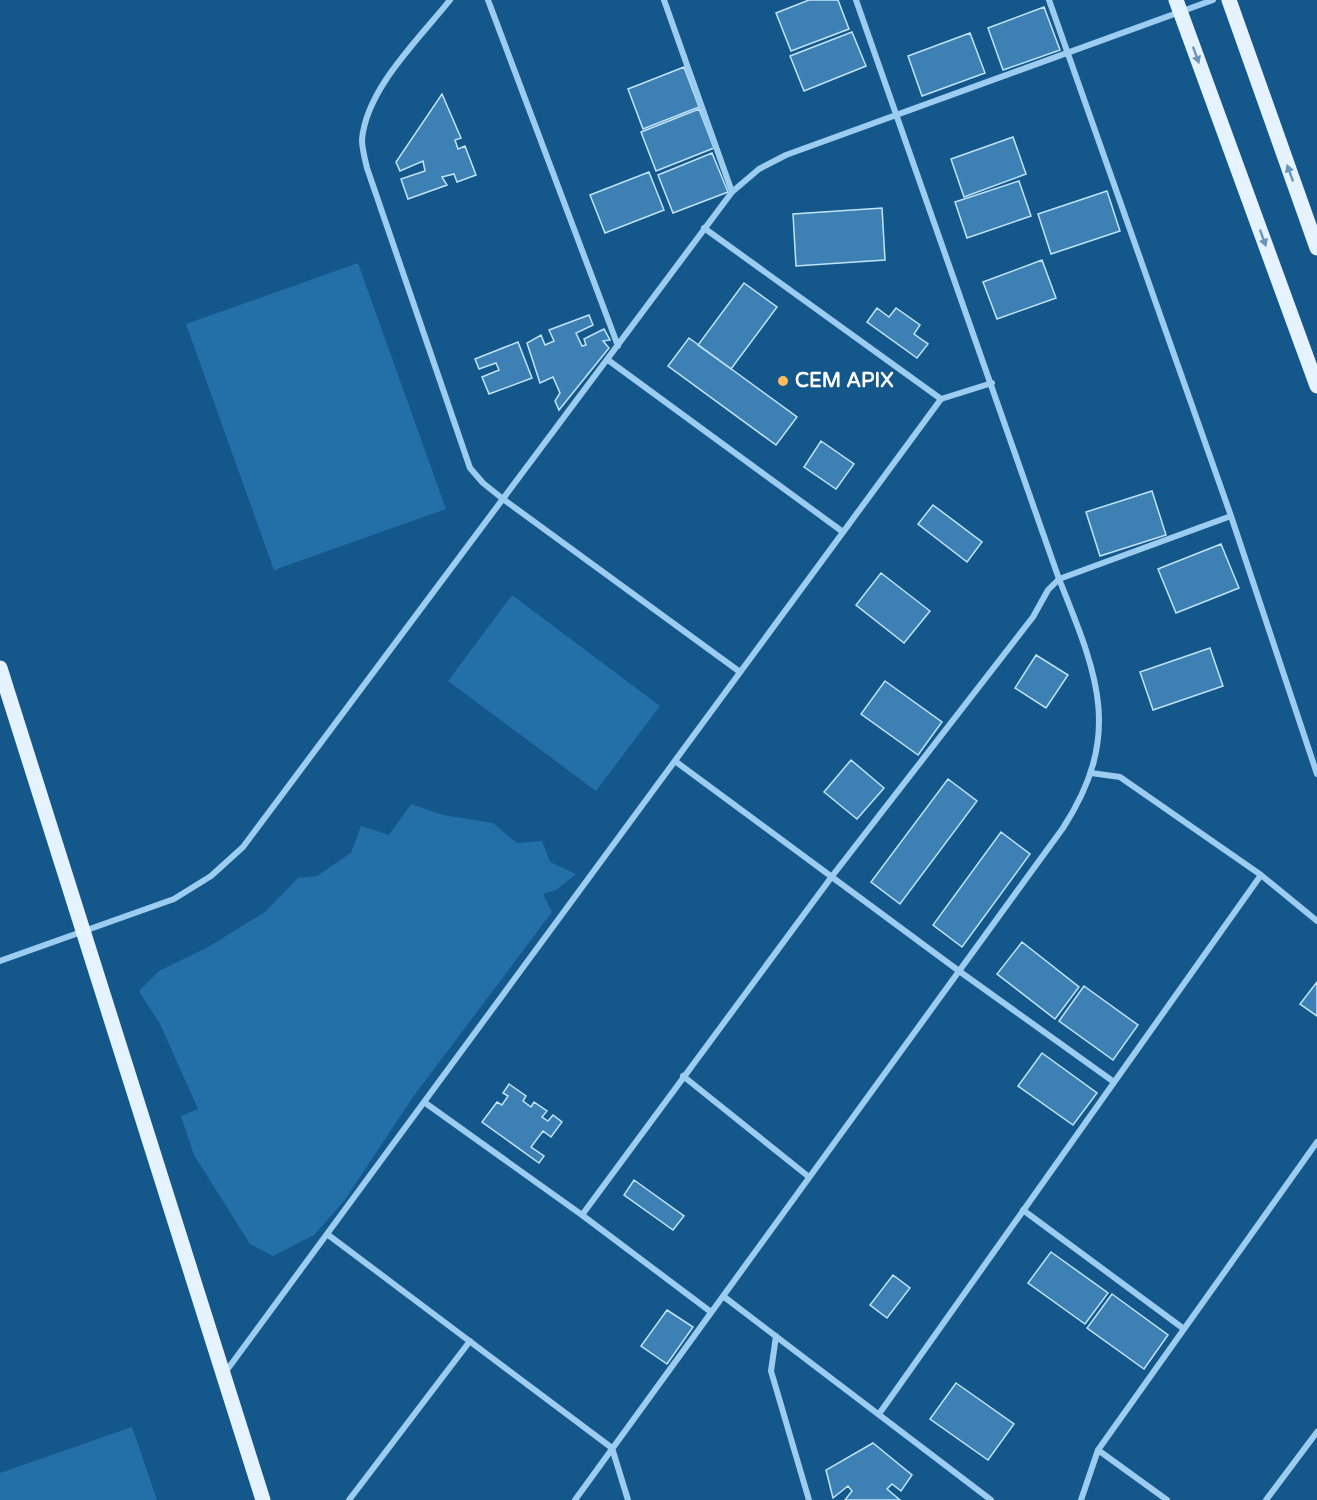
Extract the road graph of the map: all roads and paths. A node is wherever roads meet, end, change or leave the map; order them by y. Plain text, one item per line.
1 (450, 0) edge
2 (488, 0) edge
3 (664, 0) edge
4 (856, 0) edge
5 (1050, 0) edge
6 (1213, 0) edge
7 (1229, 0) edge
8 (1178, 6) edge
9 (1066, 52) junction
10 (897, 115) junction
11 (732, 192) junction
12 (704, 228) junction
13 (1317, 248) edge
14 (618, 346) junction
15 (608, 360) junction
16 (992, 383) junction
17 (1317, 386) edge
18 (941, 399) junction
19 (503, 499) junction
20 (1231, 516) junction
21 (843, 532) junction
22 (1059, 579) junction
23 (0, 668) edge
24 (740, 672) junction
25 (675, 761) junction
26 (1091, 773) junction
27 (1317, 774) edge
28 (833, 875) junction
29 (1261, 875) junction
30 (1317, 921) edge
31 (84, 931) junction
32 (0, 961) edge
33 (959, 971) junction
34 (683, 1076) junction
35 (1114, 1082) junction
36 (424, 1102) junction
37 (1317, 1142) edge
38 (809, 1177) junction
39 (1023, 1210) junction
40 (582, 1215) junction
41 (327, 1234) junction
42 (723, 1296) junction
43 (711, 1312) junction
44 (1184, 1329) junction
45 (776, 1336) junction
46 (470, 1341) junction
47 (224, 1375) junction
48 (879, 1414) junction
49 (1317, 1431) edge
50 (612, 1449) junction
51 (1098, 1450) junction
52 (263, 1500) edge
53 (349, 1500) edge
54 (575, 1500) edge
55 (628, 1500) edge
56 (809, 1500) edge
57 (991, 1500) edge
58 (1081, 1500) edge
59 (1167, 1500) edge
60 (1266, 1500) edge

1 - 19 street
2 - 14 street
3 - 11 street
4 - 10 street
5 - 9 street
6 - 8 street
13 -> 7 main road
8 - 9 street
8 -> 17 main road
9 - 10 street
9 - 20 street
10 - 11 street
10 - 16 street
11 - 12 street
12 - 14 street
12 - 18 street
14 - 15 street
15 - 19 street
15 - 21 street
16 - 18 street
16 - 22 street
18 - 21 street
19 - 24 street
19 - 31 street
20 - 22 street
20 - 27 street
21 - 24 street
22 - 26 street
22 - 28 street
23 - 31 main road
24 - 25 street
25 - 28 street
25 - 36 street
26 - 29 street
26 - 33 street
28 - 33 street
28 - 34 street
29 - 30 street
29 - 35 street
31 - 32 street
31 - 47 main road
33 - 35 street
33 - 38 street
34 - 38 street
34 - 40 street
35 - 39 street
36 - 40 street
36 - 41 street
37 - 44 street
38 - 42 street
39 - 44 street
39 - 48 street
40 - 43 street
41 - 46 street
41 - 47 street
42 - 43 street
42 - 45 street
43 - 50 street
44 - 51 street
45 - 48 street
45 - 56 street
46 - 50 street
46 - 53 street
47 - 52 main road
48 - 57 street
49 - 60 street
50 - 54 street
50 - 55 street
51 - 58 street
51 - 59 street

